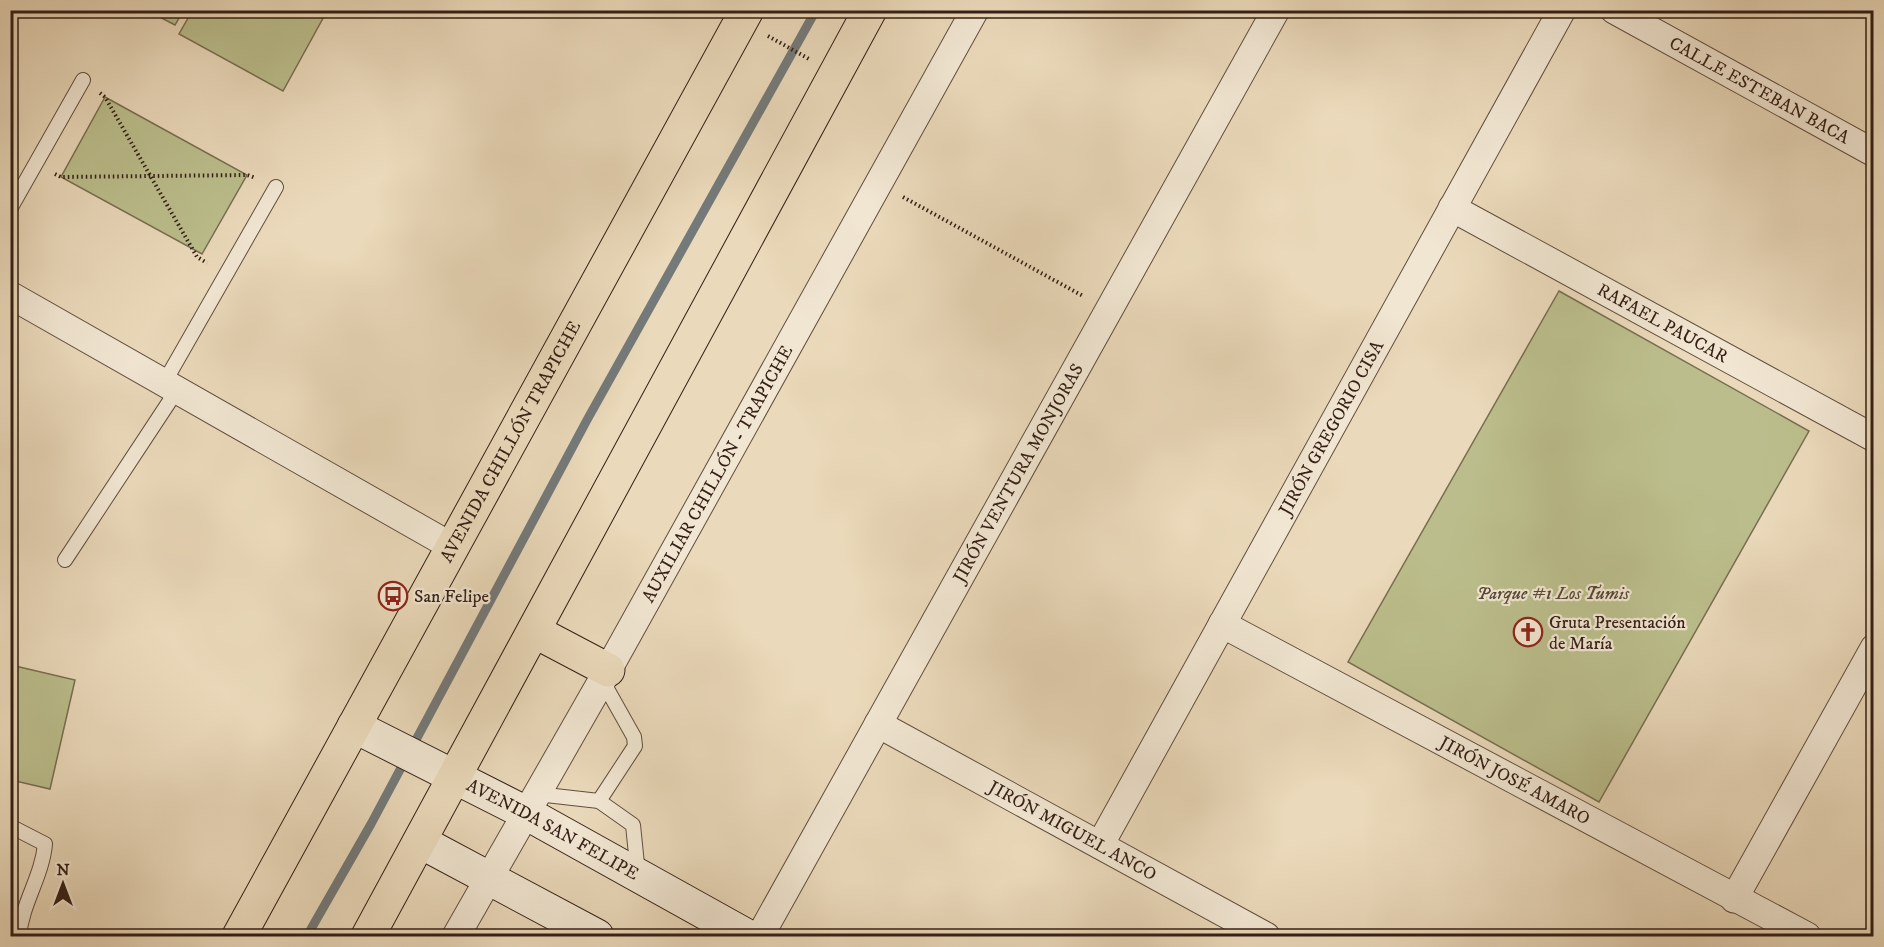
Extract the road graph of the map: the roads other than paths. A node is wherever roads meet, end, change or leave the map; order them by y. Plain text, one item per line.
1 (870, 10) edge
2 (975, 10) edge
3 (1276, 10) edge
4 (1562, 10) edge
5 (1614, 10) edge
6 (744, 16) edge
7 (83, 80) road end
8 (1874, 153) edge
9 (276, 187) road end
10 (1452, 208) junction
11 (10, 209) edge
12 (10, 295) edge
13 (171, 386) junction
14 (1874, 438) edge
15 (451, 546) junction
16 (65, 560) dead end
17 (1222, 624) junction
18 (534, 631) junction
19 (1874, 648) edge
20 (605, 675) junction
21 (878, 724) junction
22 (354, 726) junction
23 (456, 778) junction
24 (598, 801) junction
25 (532, 803) junction
26 (10, 826) edge
27 (421, 842) junction
28 (1100, 845) junction
29 (639, 876) junction
30 (490, 878) junction
31 (1734, 899) junction
32 (19, 936) edge
33 (239, 936) edge
34 (368, 936) edge
35 (456, 936) edge
36 (597, 936) edge
37 (747, 936) edge
38 (760, 936) edge
39 (1266, 936) edge
40 (1807, 936) edge

1 - 18 main road
2 - 20 street, AUXILIAR CHILLÓN - TRAPICHE
3 - 21 street, JIRÓN VENTURA MONJORAS
4 - 10 street, JIRÓN GREGORIO CISA
5 - 8 street, CALLE ESTEBAN BACA
6 - 15 main road, AVENIDA CHILLÓN TRAPICHE
7 - 11 lane
9 - 13 lane
10 - 14 street, RAFAEL PAUCAR
10 - 17 street, JIRÓN GREGORIO CISA
12 - 13 street
13 - 15 street
13 - 16 lane
15 - 22 main road, AVENIDA CHILLÓN TRAPICHE
17 - 28 street, JIRÓN GREGORIO CISA
17 - 31 street, JIRÓN JOSÉ AMARO
18 - 20 main road
18 - 23 main road
19 - 31 street
20 - 24 lane
20 - 25 street, AUXILIAR CHILLÓN - TRAPICHE
21 - 28 street, JIRÓN MIGUEL ANCO
21 - 38 street, JIRÓN VENTURA MONJORAS
22 - 23 main road, AVENIDA SAN FELIPE
22 - 33 main road, AVENIDA CHILLÓN TRAPICHE
23 - 25 main road, AVENIDA SAN FELIPE
23 - 27 main road
24 - 25 lane
24 - 29 lane
25 - 29 main road, AVENIDA SAN FELIPE
25 - 30 street, AUXILIAR CHILLÓN - TRAPICHE
26 - 32 lane
27 - 30 main road
27 - 34 main road
28 - 39 street, JIRÓN MIGUEL ANCO
29 - 37 main road, AVENIDA SAN FELIPE
30 - 35 street, AUXILIAR CHILLÓN - TRAPICHE
30 - 36 main road
31 - 40 street, JIRÓN JOSÉ AMARO

